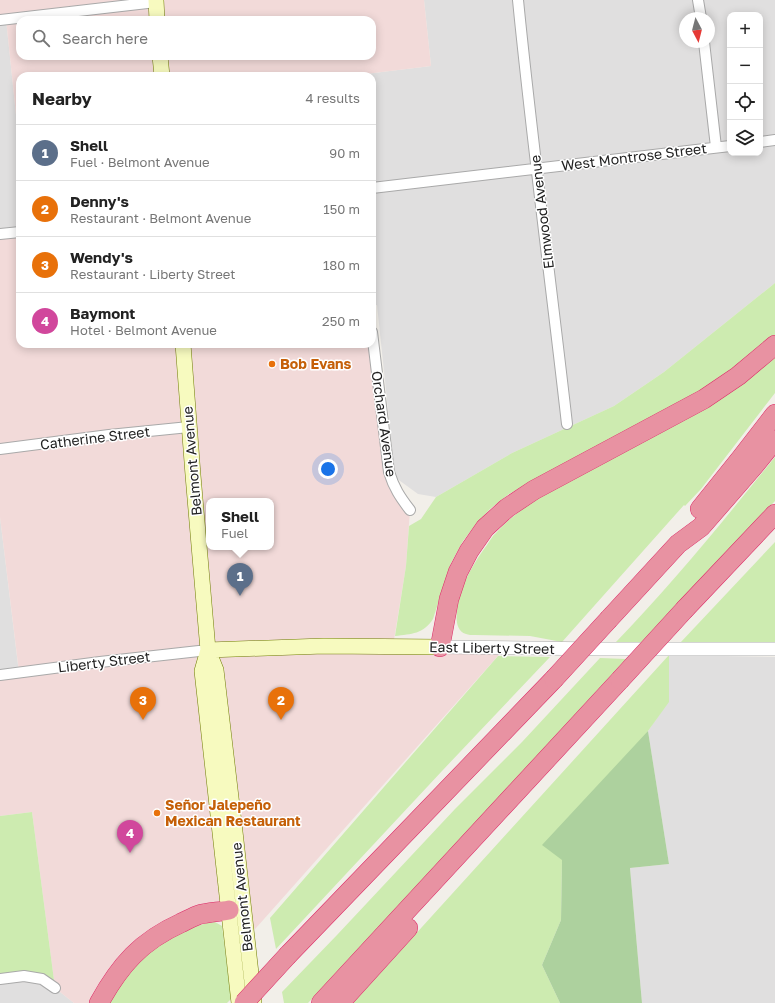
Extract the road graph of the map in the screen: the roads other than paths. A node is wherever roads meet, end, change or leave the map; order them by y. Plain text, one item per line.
1 (518, 0) edge
2 (698, 0) edge
3 (156, 1) edge
4 (700, 12) edge
5 (33, 16) edge
6 (157, 16) edge
7 (16, 18) edge
8 (0, 20) edge
9 (705, 48) edge
10 (160, 60) edge
11 (162, 72) edge
12 (775, 140) edge
13 (763, 142) edge
14 (727, 146) edge
15 (716, 148) junction
16 (537, 169) junction
17 (376, 188) edge
18 (16, 232) edge
19 (0, 234) edge
20 (775, 345) edge
21 (183, 348) edge
22 (374, 348) edge
23 (775, 414) edge
24 (567, 424) dead end
25 (189, 427) junction
26 (775, 440) edge
27 (0, 449) edge
28 (410, 510) dead end
29 (775, 514) edge
30 (775, 528) edge
31 (678, 544) junction
32 (720, 573) junction
33 (440, 647) junction
34 (775, 649) edge
35 (208, 650) junction
36 (0, 675) edge
37 (587, 716) junction
38 (236, 909) junction
39 (0, 979) edge
40 (55, 988) dead end
41 (99, 1003) edge
42 (239, 1003) edge
43 (244, 1003) edge
44 (254, 1003) edge
45 (321, 1003) edge
46 (340, 1003) edge

1 - 16 street, Elmwood Avenue
2 - 4 street
3 - 5 street
3 - 6 main road
7 - 8 street
9 - 15 street
10 - 11 main road
12 - 13 street
14 - 15 street, West Montrose Street
15 - 16 street, West Montrose Street
16 - 17 street, West Montrose Street
16 - 24 street, Elmwood Avenue
18 - 19 street
20 - 33 highway
21 - 25 main road, Belmont Avenue
22 - 28 street, Orchard Avenue
23 - 31 highway
25 - 27 street, Catherine Street
25 - 35 main road, Belmont Avenue
26 - 31 highway
29 - 32 highway
30 - 32 highway
31 - 43 highway, bridge
32 - 37 highway, bridge
33 - 34 street, East Liberty Street
33 - 35 main road, East Liberty Street
35 - 36 street, Liberty Street
35 - 38 main road, Belmont Avenue
37 - 45 highway
37 - 46 highway
38 - 41 highway
38 - 42 main road, Belmont Avenue
38 - 44 main road, Belmont Avenue
39 - 40 street

